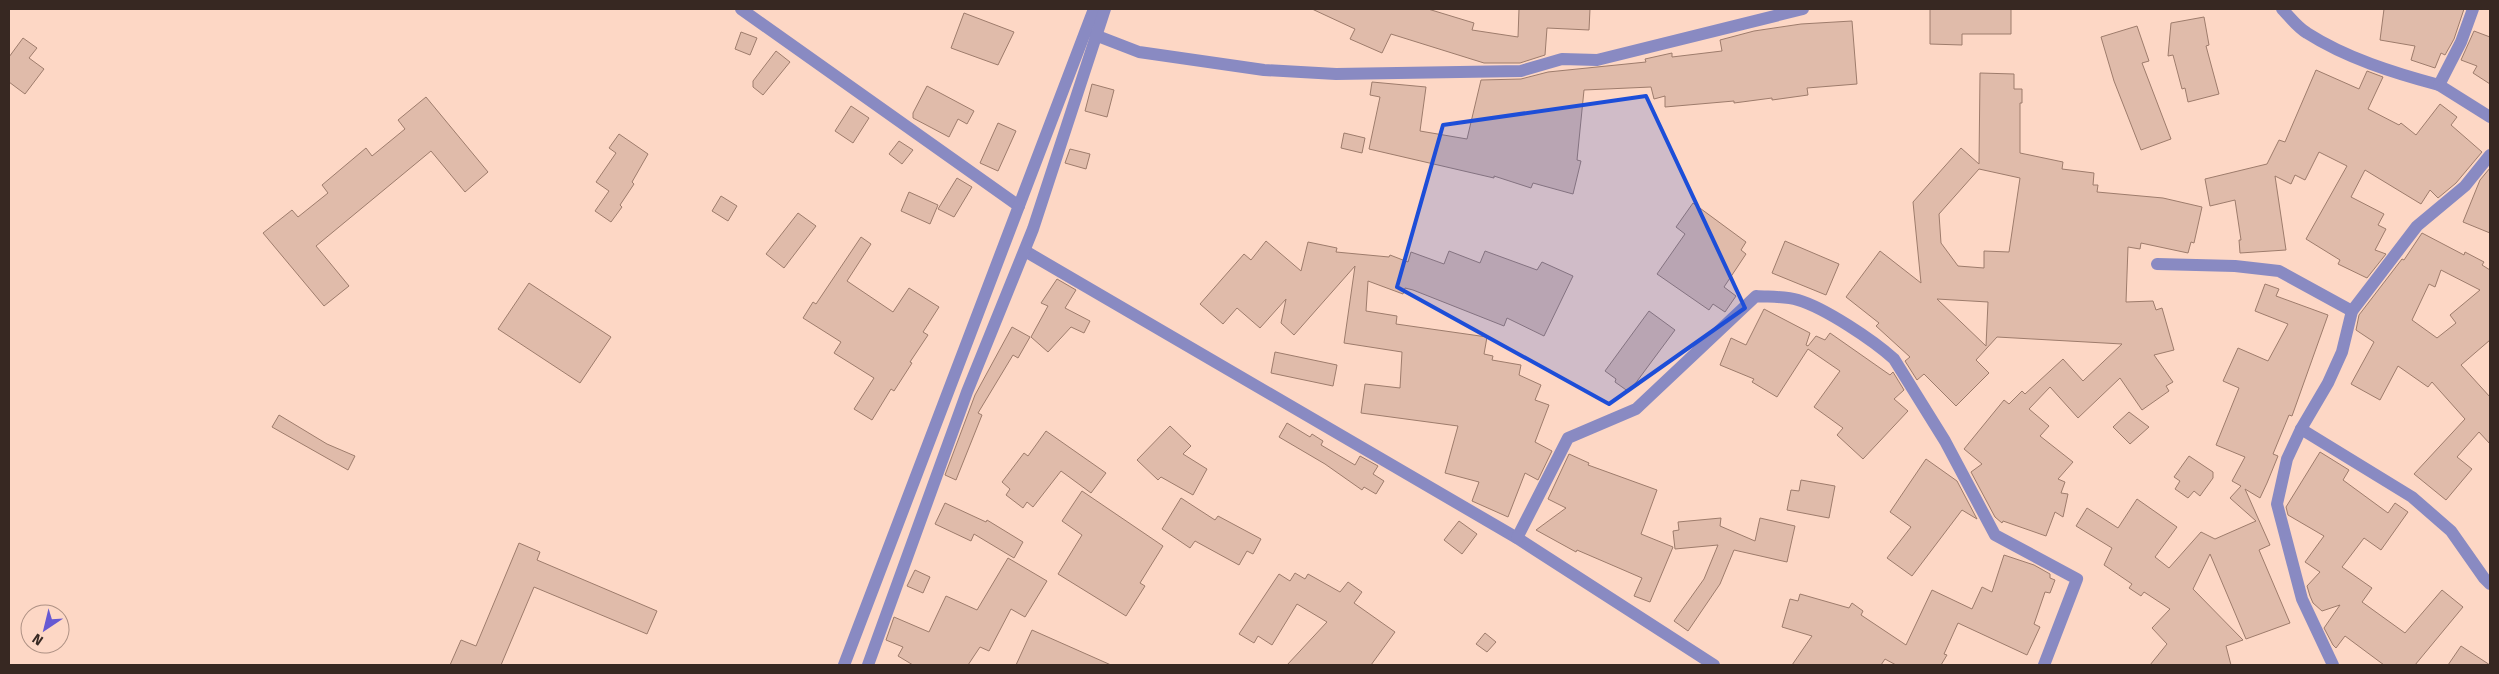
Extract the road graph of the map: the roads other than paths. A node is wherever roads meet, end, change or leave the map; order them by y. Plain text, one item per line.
1 (741, 9) edge
2 (1094, 9) edge
3 (1105, 9) edge
4 (1804, 9) edge
5 (2282, 9) edge
6 (2474, 9) edge
7 (1095, 35) junction
8 (2439, 85) junction
9 (2490, 117) edge
10 (2490, 155) edge
11 (1019, 206) junction
12 (1025, 251) junction
13 (2157, 264) dead end
14 (2352, 311) junction
15 (949, 386) junction
16 (967, 392) junction
17 (2302, 429) junction
18 (1517, 538) junction
19 (2490, 584) edge
20 (844, 665) edge
21 (868, 665) edge
22 (1714, 665) edge
23 (2044, 665) edge
24 (2333, 665) edge

1 - 11 street
2 - 11 street
3 - 7 street
4 - 7 street
5 - 8 street
6 - 8 street
7 - 12 street
8 - 9 street
10 - 14 street
11 - 15 street
12 - 16 street
12 - 18 street
13 - 14 street
14 - 17 street
15 - 16 street
15 - 20 street
16 - 21 street
17 - 19 street
17 - 24 street
18 - 22 street
18 - 23 street

